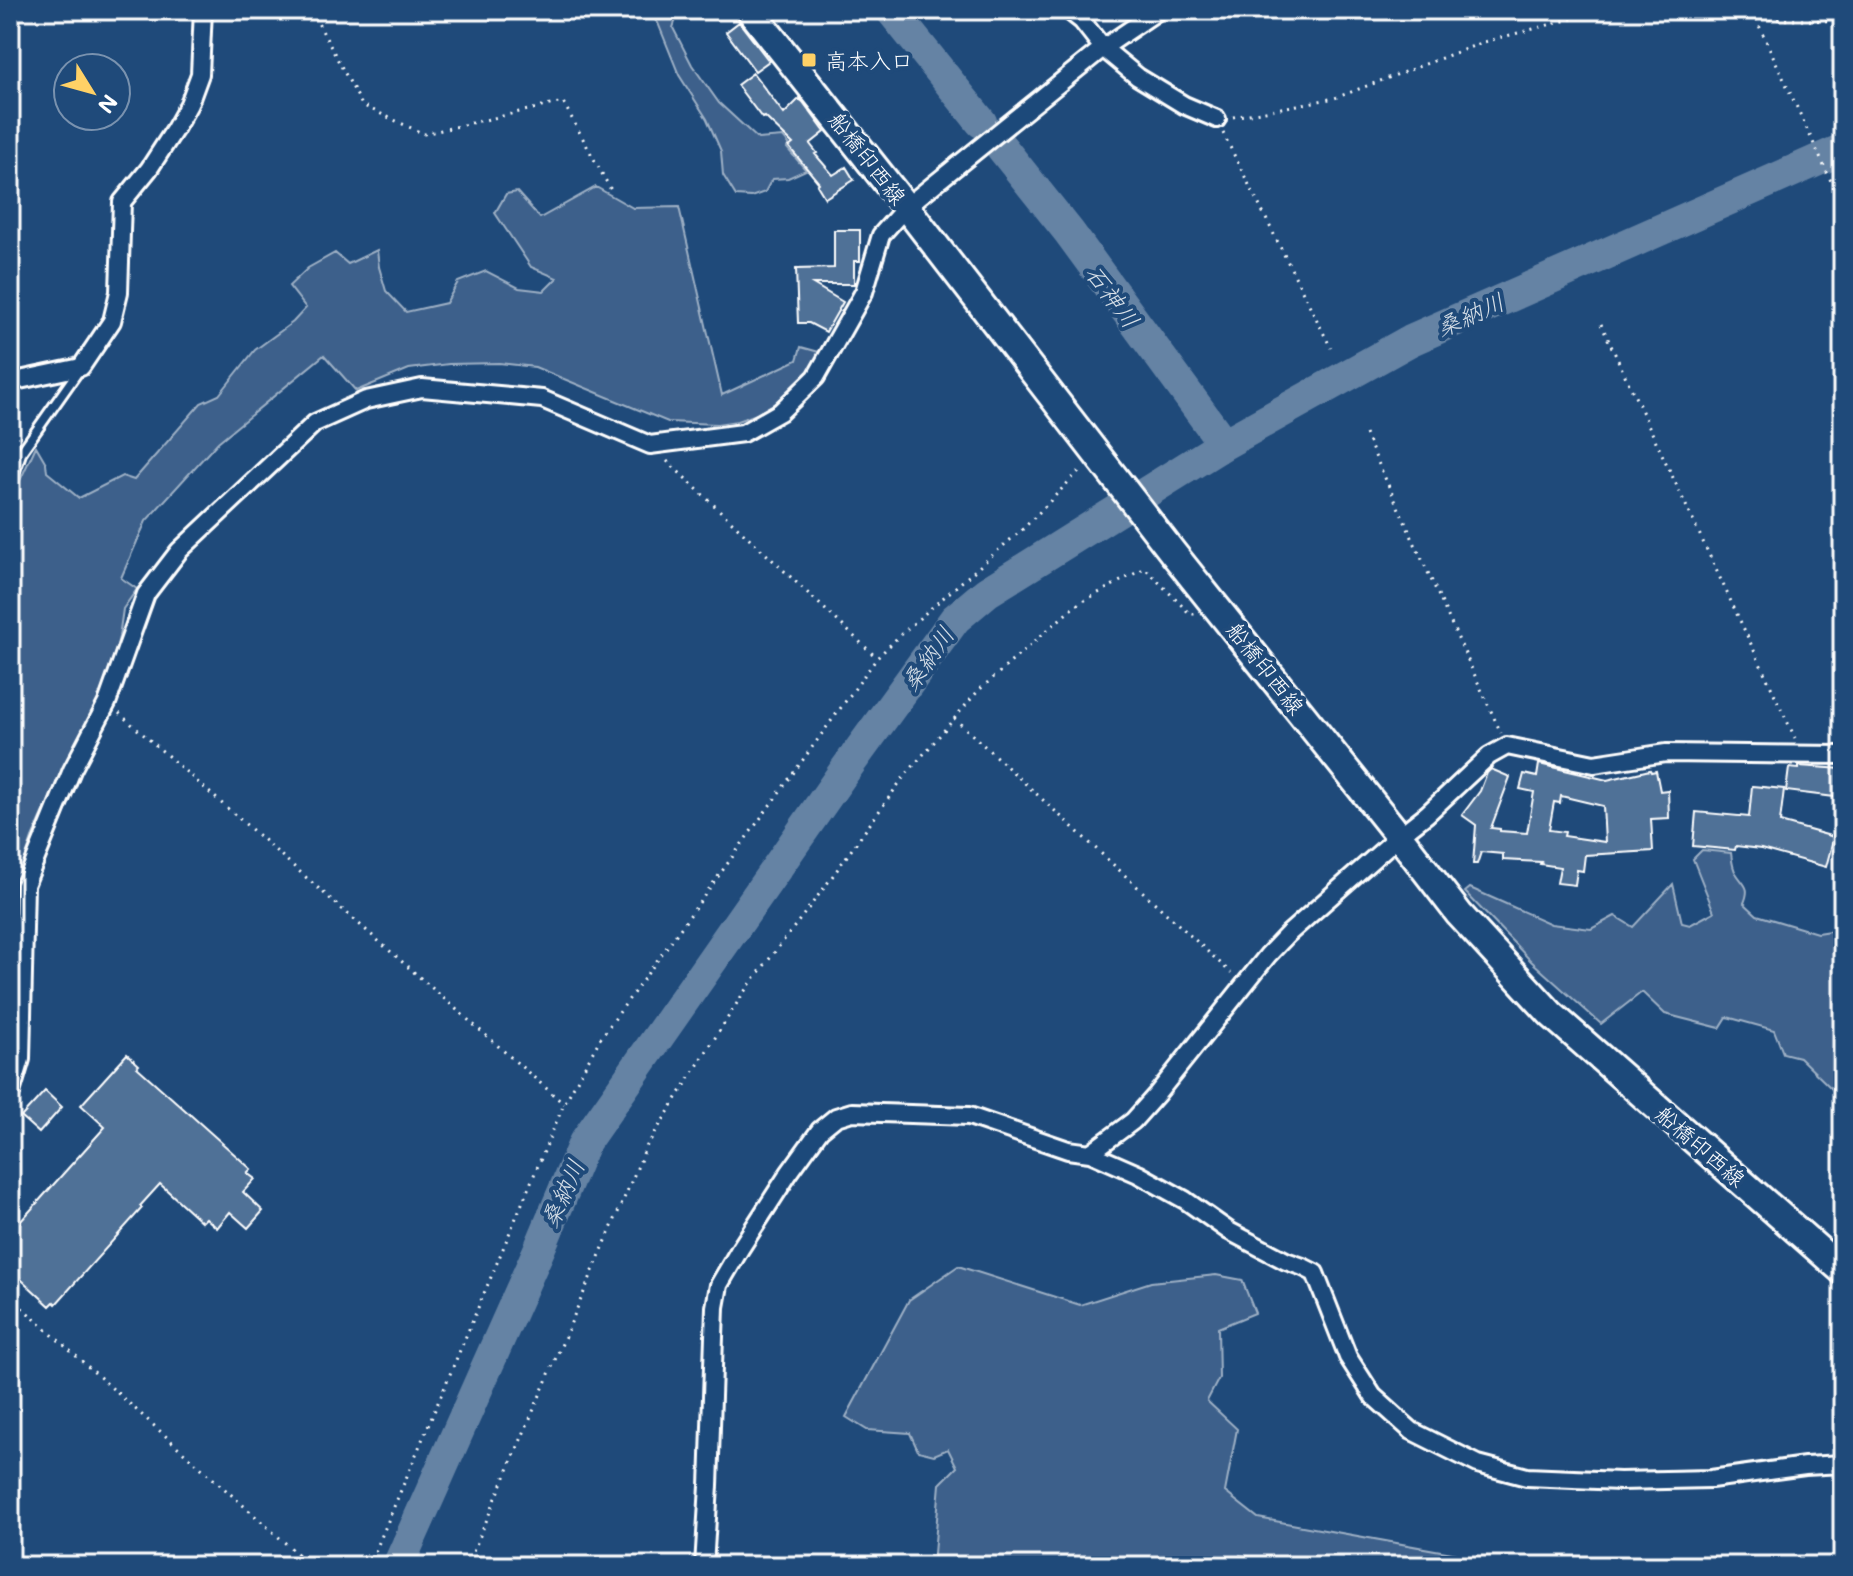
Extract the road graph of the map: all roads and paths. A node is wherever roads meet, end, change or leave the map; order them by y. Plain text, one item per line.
1 (203, 10) edge
2 (311, 10) edge
3 (750, 10) edge
4 (1068, 10) edge
5 (1159, 10) edge
6 (1756, 19) junction
7 (1843, 19) edge
8 (1103, 48) junction
9 (1217, 119) junction
10 (612, 192) dead end
11 (906, 207) junction
12 (1843, 207) edge
13 (1601, 324) dead end
14 (1331, 348) dead end
15 (81, 367) junction
16 (10, 382) edge
17 (1365, 434) dead end
18 (650, 445) junction
19 (1102, 461) junction
20 (10, 485) edge
21 (1223, 613) junction
22 (877, 658) junction
23 (107, 703) junction
24 (954, 718) junction
25 (1507, 746) junction
26 (1843, 755) edge
27 (1803, 756) junction
28 (1399, 836) junction
29 (1244, 985) junction
30 (10, 1096) edge
31 (564, 1104) junction
32 (1090, 1153) junction
33 (1843, 1271) edge
34 (10, 1297) edge
35 (1843, 1464) edge
36 (311, 1566) edge
37 (369, 1566) edge
38 (467, 1566) edge
39 (704, 1566) edge

1 - 15 street
2 - 10 path
3 - 11 main road, 船橋印西線
4 - 8 street
5 - 8 street
6 - 7 path
6 - 9 path
6 - 12 path
8 - 9 street
8 - 11 street
9 - 14 path
11 - 18 street
11 - 19 main road, 船橋印西線
13 - 27 path
15 - 16 street
15 - 20 lane
17 - 25 path
18 - 22 path
18 - 23 street
19 - 21 main road, 船橋印西線
19 - 22 path
21 - 24 path
21 - 28 main road, 船橋印西線
22 - 31 path
23 - 30 street
23 - 31 path
24 - 29 path
24 - 38 path
25 - 27 street
25 - 28 street
26 - 27 street
28 - 29 street
28 - 33 main road, 船橋印西線
29 - 32 street
31 - 37 path
32 - 35 street
32 - 39 street
34 - 36 path

